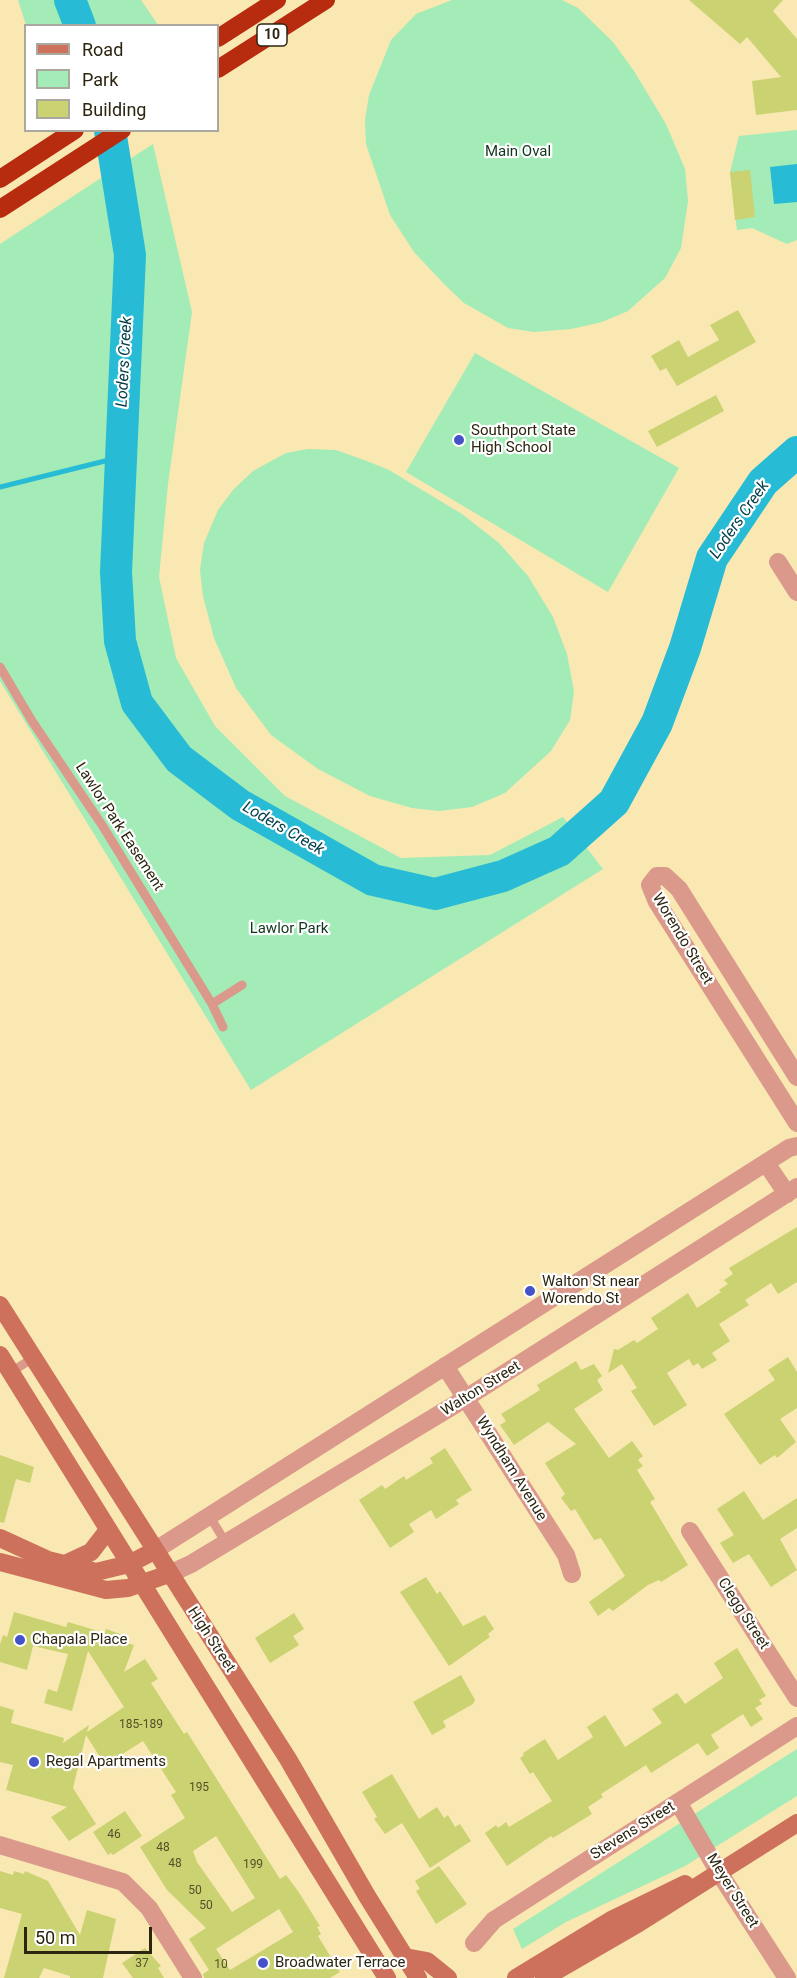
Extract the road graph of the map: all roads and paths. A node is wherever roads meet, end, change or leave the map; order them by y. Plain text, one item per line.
1 (278, 0) edge
2 (326, 0) edge
3 (219, 38) edge
4 (219, 68) edge
5 (119, 132) edge
6 (70, 134) edge
7 (0, 178) edge
8 (0, 209) edge
9 (778, 562) dead end
10 (797, 592) edge
11 (0, 667) edge
12 (242, 985) dead end
13 (212, 1004) junction
14 (739, 1007) junction
15 (223, 1027) dead end
16 (797, 1077) edge
17 (797, 1123) edge
18 (797, 1146) edge
19 (766, 1163) junction
20 (792, 1191) edge
21 (0, 1305) edge
22 (0, 1355) edge
23 (33, 1358) junction
24 (445, 1366) junction
25 (11, 1372) junction
26 (466, 1398) junction
27 (210, 1517) junction
28 (108, 1530) junction
29 (690, 1531) dead end
30 (0, 1538) edge
31 (226, 1543) junction
32 (154, 1551) junction
33 (0, 1562) edge
34 (129, 1564) junction
35 (63, 1565) junction
36 (169, 1574) junction
37 (573, 1574) dead end
38 (142, 1584) junction
39 (797, 1698) edge
40 (797, 1726) edge
41 (678, 1802) junction
42 (797, 1823) edge
43 (0, 1845) edge
44 (718, 1871) junction
45 (474, 1943) dead end
46 (405, 1957) junction
47 (193, 1978) edge
48 (387, 1978) edge
49 (417, 1978) edge
50 (448, 1978) edge
51 (516, 1978) edge
52 (544, 1978) edge
53 (787, 1978) edge

1 - 3 highway, 10
2 - 4 highway, 10
5 - 8 highway
6 - 7 highway
9 - 10 street
11 - 13 lane, Lawlor Park Easement
12 - 13 lane
13 - 15 lane, Lawlor Park Easement
14 - 14 street, Worendo Street
14 - 16 street, Worendo Street
14 - 17 street, Worendo Street
18 - 19 street
19 - 20 street, Walton Street
19 - 24 street
20 - 26 street, Walton Street
21 - 23 main road, High Street
22 - 25 main road, High Street
23 - 25 lane
23 - 32 main road, High Street
24 - 26 street, Wyndham Avenue
24 - 27 street
25 - 28 main road, High Street
26 - 31 street, Walton Street
26 - 37 street, Wyndham Avenue
27 - 31 lane
27 - 32 street
28 - 34 main road, High Street
28 - 35 main road
29 - 39 street, Clegg Street
30 - 35 main road
31 - 36 street, Walton Street
32 - 34 main road
32 - 36 main road, High Street
33 - 38 main road
34 - 35 main road
34 - 38 main road, High Street
36 - 38 main road
36 - 46 main road, High Street
38 - 48 main road, High Street
40 - 41 street, Stevens Street
41 - 44 street, Meyer Street
41 - 45 street, Stevens Street
42 - 44 main road
43 - 47 street
44 - 51 main road
44 - 52 main road
44 - 53 street, Meyer Street
46 - 49 main road, High Street
46 - 50 main road

